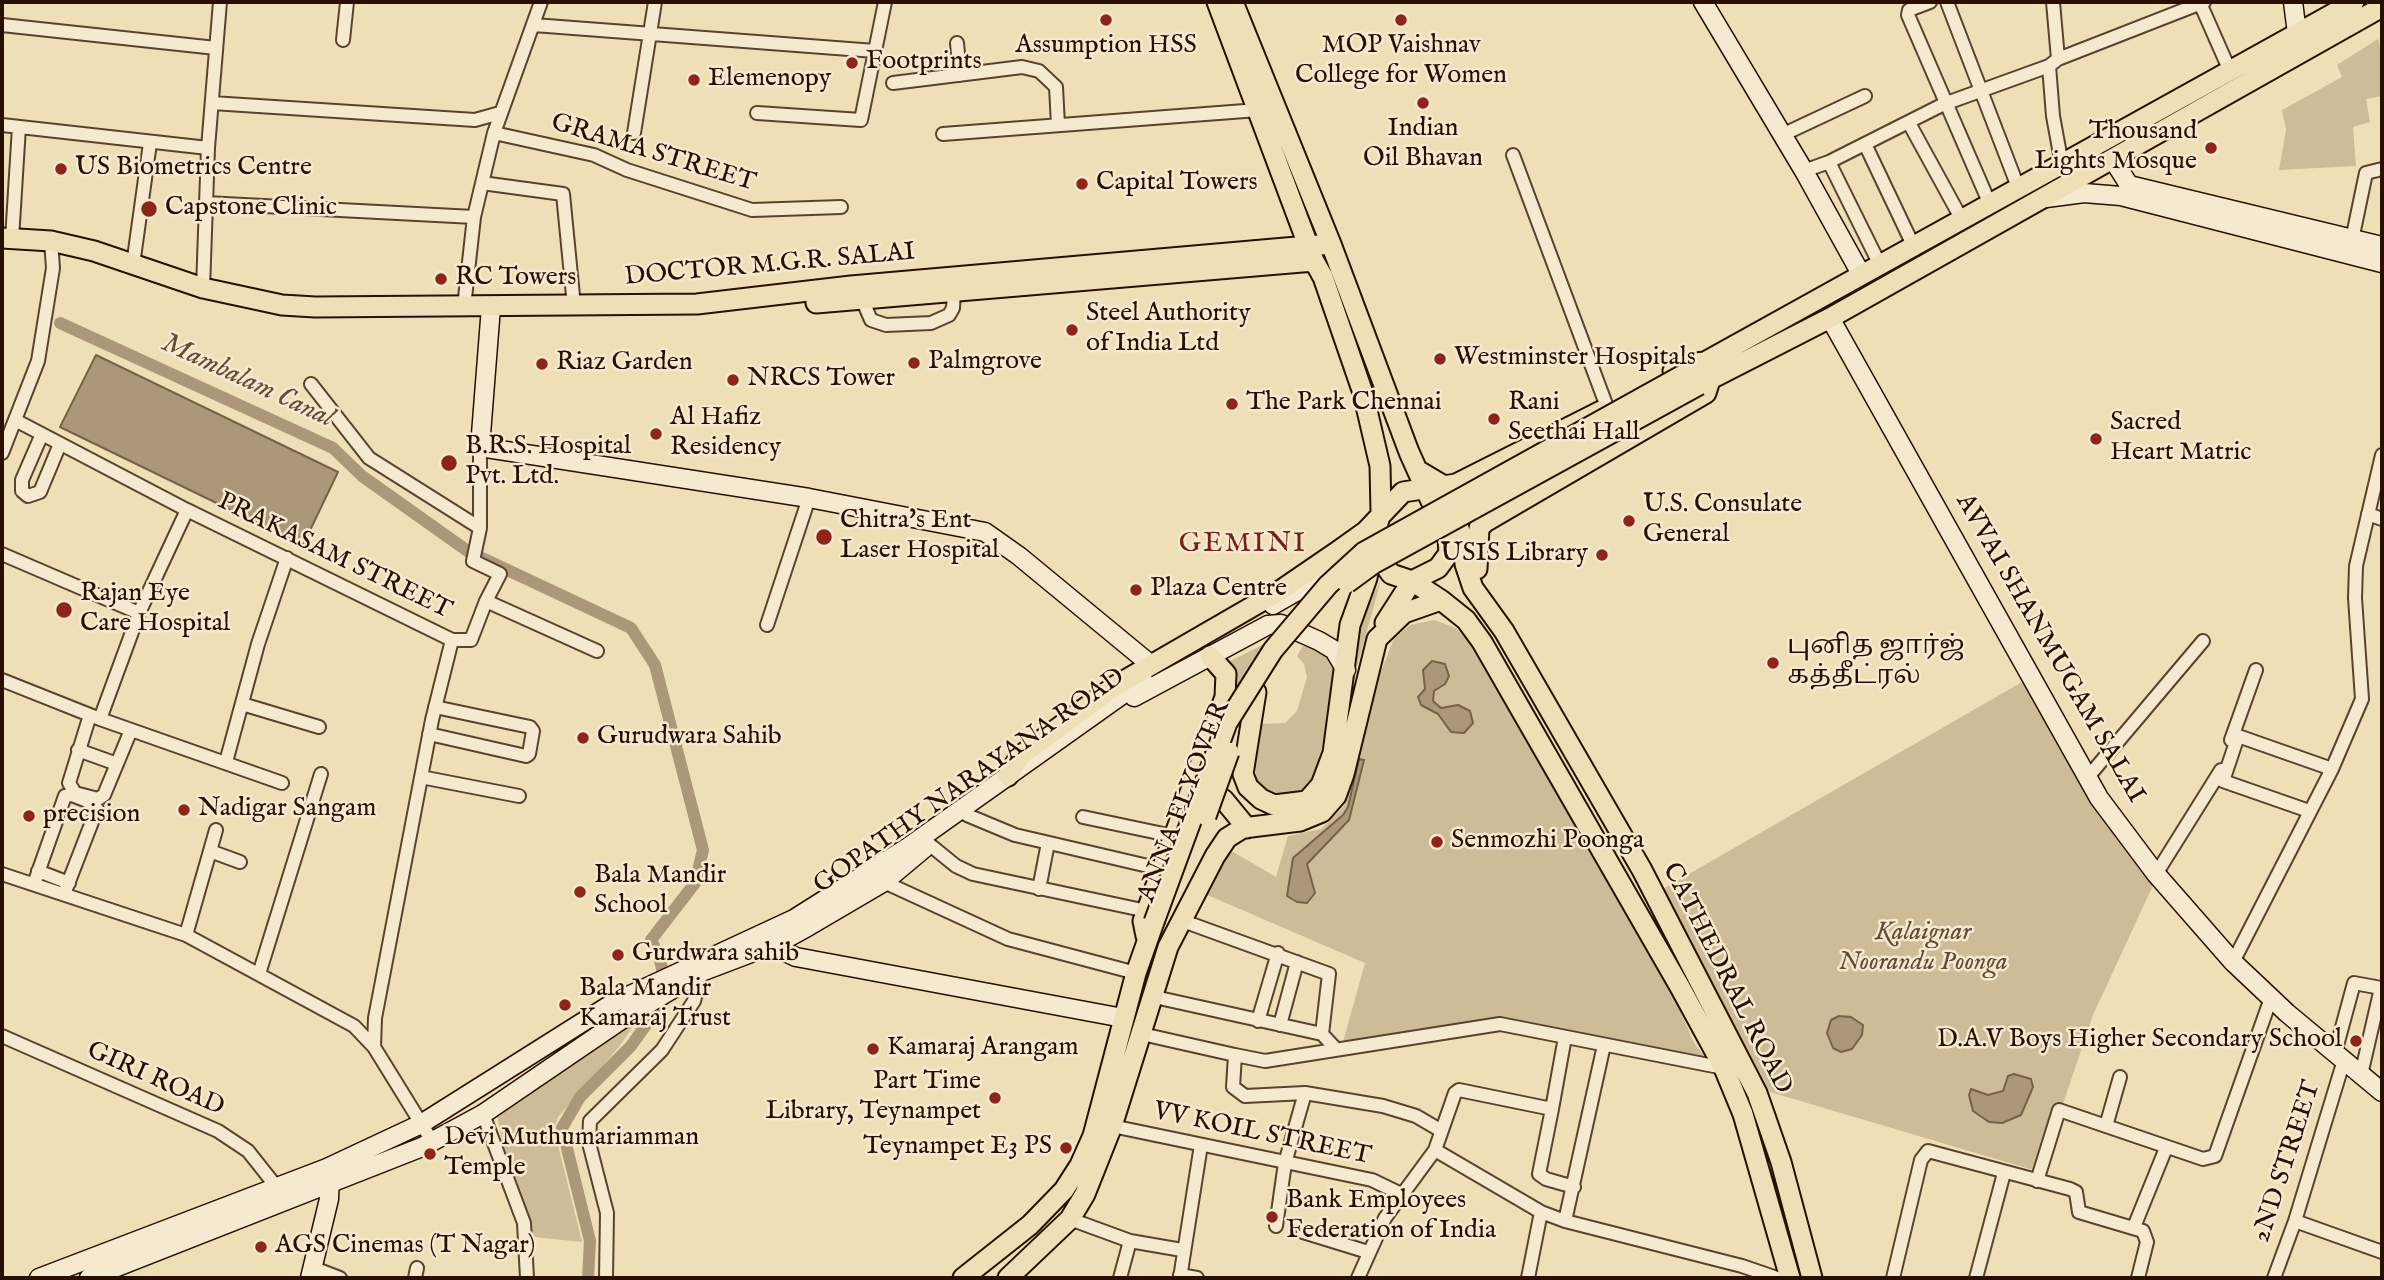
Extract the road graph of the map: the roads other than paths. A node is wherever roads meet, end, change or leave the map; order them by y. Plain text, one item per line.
1 (220, 2) edge
2 (347, 2) edge
3 (541, 2) edge
4 (655, 2) edge
5 (885, 2) edge
6 (1703, 2) edge
7 (1930, 2) edge
8 (1947, 2) edge
9 (2053, 2) edge
10 (2202, 2) edge
11 (2293, 2) edge
12 (2302, 2) edge
13 (2354, 2) edge
14 (1224, 4) edge
15 (2382, 6) edge
16 (2, 25) edge
17 (534, 25) junction
18 (2302, 31) junction
19 (651, 34) junction
20 (344, 40) dead end
21 (957, 43) dead end
22 (216, 48) junction
23 (875, 51) junction
24 (2054, 63) junction
25 (2230, 71) junction
26 (960, 75) junction
27 (893, 83) dead end
28 (1980, 89) junction
29 (1865, 96) dead end
30 (212, 103) junction
31 (1944, 104) junction
32 (1258, 110) junction
33 (500, 113) junction
34 (757, 113) dead end
35 (1909, 123) junction
36 (2, 125) edge
37 (1058, 125) junction
38 (19, 127) junction
39 (494, 133) junction
40 (634, 133) dead end
41 (943, 134) dead end
42 (1782, 135) junction
43 (150, 143) junction
44 (1865, 144) junction
45 (208, 148) junction
46 (1513, 155) dead end
47 (2118, 156) junction
48 (1829, 162) junction
49 (2062, 165) junction
50 (2382, 169) edge
51 (1804, 171) junction
52 (482, 183) junction
53 (2018, 187) junction
54 (2046, 198) junction
55 (1989, 202) junction
56 (206, 203) junction
57 (841, 207) dead end
58 (2209, 211) junction
59 (474, 217) junction
60 (1961, 218) junction
61 (2303, 236) junction
62 (2352, 240) junction
63 (5, 242) edge
64 (1331, 244) junction
65 (52, 246) junction
66 (1913, 246) junction
67 (2382, 246) edge
68 (87, 253) junction
69 (1312, 254) junction
70 (2382, 254) edge
71 (1879, 263) junction
72 (2382, 263) edge
73 (133, 265) junction
74 (1861, 275) junction
75 (203, 288) junction
76 (954, 291) junction
77 (862, 299) junction
78 (574, 306) junction
79 (464, 307) junction
80 (491, 313) junction
81 (1830, 318) junction
82 (1701, 374) junction
83 (311, 384) dead end
84 (1607, 407) junction
85 (15, 420) junction
86 (42, 434) junction
87 (60, 444) junction
88 (480, 447) junction
89 (2, 453) edge
90 (2382, 455) edge
91 (1436, 482) junction
92 (808, 498) junction
93 (187, 510) junction
94 (1381, 513) junction
95 (2368, 514) junction
96 (2382, 519) edge
97 (480, 528) junction
98 (1479, 528) junction
99 (1368, 550) junction
100 (2, 554) edge
101 (288, 558) junction
102 (1412, 581) junction
103 (1441, 600) junction
104 (486, 601) junction
105 (139, 613) junction
106 (767, 625) dead end
107 (1502, 628) junction
108 (1377, 639) junction
109 (452, 640) junction
110 (2203, 641) dead end
111 (597, 651) dead end
112 (1210, 656) junction
113 (1150, 664) junction
114 (1346, 670) junction
115 (2256, 670) dead end
116 (2, 680) edge
117 (1256, 692) junction
118 (242, 704) junction
119 (435, 707) junction
120 (95, 717) junction
121 (319, 727) dead end
122 (131, 730) junction
123 (429, 734) junction
124 (78, 750) junction
125 (226, 762) junction
126 (117, 764) junction
127 (2332, 769) junction
128 (321, 774) dead end
129 (1008, 776) junction
130 (421, 777) junction
131 (2088, 777) junction
132 (1195, 780) junction
133 (282, 783) dead end
134 (519, 796) dead end
135 (2309, 811) junction
136 (967, 816) junction
137 (1083, 817) dead end
138 (1247, 828) junction
139 (216, 830) dead end
140 (1173, 836) junction
141 (1048, 843) junction
142 (929, 844) junction
143 (210, 851) junction
144 (240, 862) dead end
145 (1161, 869) junction
146 (38, 871) junction
147 (2, 874) edge
148 (2156, 874) junction
149 (884, 882) junction
150 (34, 884) junction
151 (66, 888) junction
152 (1039, 889) junction
153 (1161, 928) junction
154 (186, 935) junction
155 (753, 936) junction
156 (771, 946) junction
157 (1278, 953) junction
158 (1297, 962) junction
159 (2233, 962) junction
160 (701, 972) junction
161 (1136, 973) junction
162 (259, 974) junction
163 (2363, 976) dead end
164 (679, 978) junction
165 (2382, 982) edge
166 (1150, 996) junction
167 (2271, 998) junction
168 (1124, 1018) junction
169 (1258, 1021) junction
170 (1280, 1024) junction
171 (1142, 1034) junction
172 (1322, 1034) junction
173 (2, 1036) edge
174 (1565, 1037) junction
175 (1604, 1045) junction
176 (374, 1047) junction
177 (1336, 1049) junction
178 (1235, 1055) junction
179 (2340, 1056) junction
180 (1724, 1068) junction
181 (504, 1073) junction
182 (2361, 1075) junction
183 (2120, 1077) dead end
184 (516, 1090) junction
185 (2382, 1092) edge
186 (1305, 1093) junction
187 (1552, 1109) junction
188 (483, 1114) junction
189 (421, 1124) junction
190 (1112, 1126) junction
191 (2106, 1126) junction
192 (1440, 1130) junction
193 (432, 1141) junction
194 (1201, 1145) junction
195 (2166, 1148) junction
196 (1435, 1150) junction
197 (1285, 1163) junction
198 (2004, 1173) junction
199 (329, 1175) junction
200 (2037, 1181) junction
201 (275, 1185) junction
202 (1574, 1187) junction
203 (1401, 1194) junction
204 (1541, 1212) junction
205 (1070, 1219) junction
206 (1565, 1221) junction
207 (2295, 1221) junction
208 (1276, 1226) dead end
209 (2134, 1227) junction
210 (1303, 1232) dead end
211 (1130, 1241) junction
212 (1182, 1250) junction
213 (1368, 1252) junction
214 (2382, 1252) edge
215 (312, 1273) edge
216 (109, 1275) edge
217 (1180, 1277) edge
218 (39, 1278) edge
219 (89, 1278) edge
220 (340, 1278) edge
221 (527, 1278) edge
222 (606, 1278) edge
223 (963, 1278) edge
224 (1010, 1278) edge
225 (1121, 1278) edge
226 (1196, 1278) edge
227 (1358, 1278) edge
228 (1528, 1278) edge
229 (1777, 1278) edge
230 (1790, 1278) edge
231 (1809, 1278) edge
232 (1893, 1278) edge
233 (1976, 1278) edge
234 (2138, 1278) edge
235 (2274, 1278) edge

1 - 22 street
2 - 20 street
3 - 17 street
4 - 19 street
5 - 23 street
6 - 42 main road
7 - 31 street
8 - 28 street
9 - 24 street
10 - 24 street
10 - 25 street
11 - 18 main road
12 - 18 main road
13 - 18 main road
14 - 32 main road
14 - 64 main road
15 - 47 main road
16 - 22 street
17 - 19 street
17 - 33 street
18 - 25 main road
19 - 23 street
19 - 40 street
21 - 26 street
22 - 30 street
23 - 34 street
24 - 28 street
24 - 49 street
25 - 49 main road
26 - 27 street
26 - 37 street
28 - 31 street
28 - 53 street
29 - 42 street
30 - 33 street
30 - 45 street
31 - 35 street
31 - 55 street
32 - 37 street
32 - 69 main road
33 - 39 street
35 - 44 street
35 - 60 street
36 - 38 street
37 - 41 street
38 - 43 street
38 - 63 street
39 - 52 street
39 - 57 street, GRAMA STREET
42 - 51 main road
43 - 45 street
43 - 73 street
44 - 48 street
44 - 66 street
45 - 56 street
46 - 84 street
47 - 54 main road
47 - 58 main road
48 - 51 street
48 - 71 street
49 - 53 main road
50 - 62 street
51 - 74 main road
52 - 59 street
52 - 78 street
53 - 55 main road
54 - 58 main road
54 - 81 main road
55 - 60 main road
56 - 59 street
56 - 75 street
58 - 61 main road
59 - 79 street
60 - 66 main road
61 - 62 main road
61 - 70 main road
61 - 72 main road
62 - 67 main road
63 - 65 main road
64 - 69 main road, DOCTOR M.G.R. SALAI
64 - 91 main road
65 - 68 main road
65 - 85 street
66 - 71 main road
68 - 73 main road, DOCTOR M.G.R. SALAI
68 - 80 main road, DOCTOR M.G.R. SALAI
69 - 76 main road, DOCTOR M.G.R. SALAI
69 - 78 main road, DOCTOR M.G.R. SALAI
69 - 94 main road
71 - 74 main road
73 - 75 main road, DOCTOR M.G.R. SALAI
74 - 82 main road
75 - 79 main road, DOCTOR M.G.R. SALAI
76 - 77 main road, DOCTOR M.G.R. SALAI
76 - 77 street
77 - 80 main road, DOCTOR M.G.R. SALAI
78 - 80 main road, DOCTOR M.G.R. SALAI
79 - 80 main road, DOCTOR M.G.R. SALAI
80 - 88 main road
81 - 82 main road
81 - 131 main road, AVVAI SHANMUGAM SALAI
82 - 84 main road
82 - 98 main road
82 - 99 main road, ANNA FLYOVER, bridge
82 - 117 main road, ANNA FLYOVER, bridge
83 - 97 street
84 - 91 main road
85 - 86 street, PRAKASAM STREET
85 - 89 street
86 - 87 street, PRAKASAM STREET
86 - 87 street
87 - 93 street, PRAKASAM STREET
88 - 92 main road
88 - 97 street
90 - 95 street
91 - 94 main road
91 - 98 main road
91 - 102 main road
91 - 107 main road, CATHEDRAL ROAD
92 - 106 street
92 - 113 main road
93 - 101 street, PRAKASAM STREET
93 - 105 street
94 - 99 main road
94 - 113 main road
95 - 96 street
95 - 127 street
97 - 104 street
98 - 107 main road
99 - 102 main road, CATHEDRAL ROAD
99 - 114 main road
99 - 129 main road, ANNA FLYOVER, bridge
99 - 153 main road, ANNA FLYOVER, bridge
100 - 105 street
101 - 109 street, PRAKASAM STREET
101 - 118 street
102 - 103 main road, CATHEDRAL ROAD
102 - 108 main road
103 - 108 main road
103 - 180 main road, CATHEDRAL ROAD
104 - 109 street
104 - 111 street
105 - 120 street
107 - 231 main road, CATHEDRAL ROAD
108 - 138 main road
109 - 119 street, PRAKASAM STREET
110 - 131 street
112 - 114 main road, GOPATHY NARAYANA ROAD
112 - 132 main road
112 - 136 main road, GOPATHY NARAYANA ROAD
113 - 129 main road
114 - 117 main road
115 - 148 street
116 - 120 street
117 - 153 main road, ANNA FLYOVER, bridge
118 - 121 street
118 - 125 street
119 - 123 street, PRAKASAM STREET
119 - 123 street
120 - 122 street
120 - 124 street
122 - 125 street
122 - 126 street
123 - 130 street, PRAKASAM STREET
124 - 126 street
124 - 126 street
125 - 133 street
127 - 135 street
127 - 135 street
128 - 162 street
129 - 155 main road, ANNA FLYOVER
130 - 134 street
130 - 176 street, PRAKASAM STREET
131 - 148 main road, AVVAI SHANMUGAM SALAI
132 - 138 main road
132 - 140 main road
135 - 159 street
136 - 141 street
136 - 142 main road, GOPATHY NARAYANA ROAD
137 - 140 street
138 - 153 main road
139 - 143 street
140 - 145 main road
141 - 145 street
141 - 152 street
142 - 149 main road, GOPATHY NARAYANA ROAD
142 - 152 street
143 - 144 street
143 - 154 street
145 - 153 main road
146 - 150 street
146 - 151 street
146 - 151 street
147 - 150 street
148 - 159 main road, AVVAI SHANMUGAM SALAI
149 - 156 main road, GOPATHY NARAYANA ROAD
149 - 161 street
150 - 151 street
151 - 154 street
152 - 153 street
153 - 157 street
153 - 161 main road
153 - 166 main road
154 - 162 street
155 - 156 main road
155 - 164 main road, ANNA FLYOVER
156 - 160 main road, GOPATHY NARAYANA ROAD
156 - 168 main road
157 - 158 street
157 - 169 street
158 - 170 street
158 - 172 street
159 - 167 main road, AVVAI SHANMUGAM SALAI
160 - 164 main road, GOPATHY NARAYANA ROAD
160 - 222 street
161 - 168 main road
162 - 176 street
163 - 165 street
164 - 181 main road
164 - 184 main road
166 - 169 street
166 - 171 main road
167 - 179 main road, AVVAI SHANMUGAM SALAI
167 - 195 street
168 - 223 main road
169 - 170 street
170 - 172 street
171 - 178 street
171 - 190 main road
172 - 177 street
173 - 201 street, GIRI ROAD
174 - 175 street
174 - 177 street
174 - 187 street
175 - 180 street
175 - 202 street
176 - 189 street
177 - 178 street
178 - 186 street
179 - 182 main road, AVVAI SHANMUGAM SALAI
179 - 182 street, 2ND STREET
179 - 207 street, 2ND STREET
180 - 230 main road, CATHEDRAL ROAD
181 - 184 main road
181 - 189 main road
182 - 185 main road, AVVAI SHANMUGAM SALAI
183 - 191 street
184 - 188 main road
186 - 192 street
186 - 197 street
187 - 192 street
187 - 202 street
188 - 193 main road
188 - 221 street
189 - 193 street
189 - 199 main road
190 - 194 street, VV KOIL STREET
190 - 205 main road
191 - 195 street
191 - 200 street
192 - 196 street
193 - 199 main road
194 - 197 street, VV KOIL STREET
194 - 212 street
195 - 209 street
196 - 203 street
196 - 204 street
197 - 203 street, VV KOIL STREET
197 - 208 street
198 - 200 street
198 - 232 street
198 - 233 street
199 - 201 main road
199 - 215 main road
199 - 216 main road
200 - 209 street
201 - 218 main road
202 - 206 street
203 - 213 street
204 - 206 street
204 - 228 street
205 - 211 street
205 - 224 main road
206 - 229 street
207 - 214 street
207 - 235 street, 2ND STREET
209 - 234 street
210 - 213 street
211 - 212 street
211 - 225 street
212 - 217 street
213 - 227 street
215 - 220 street
216 - 219 main road
217 - 226 street

